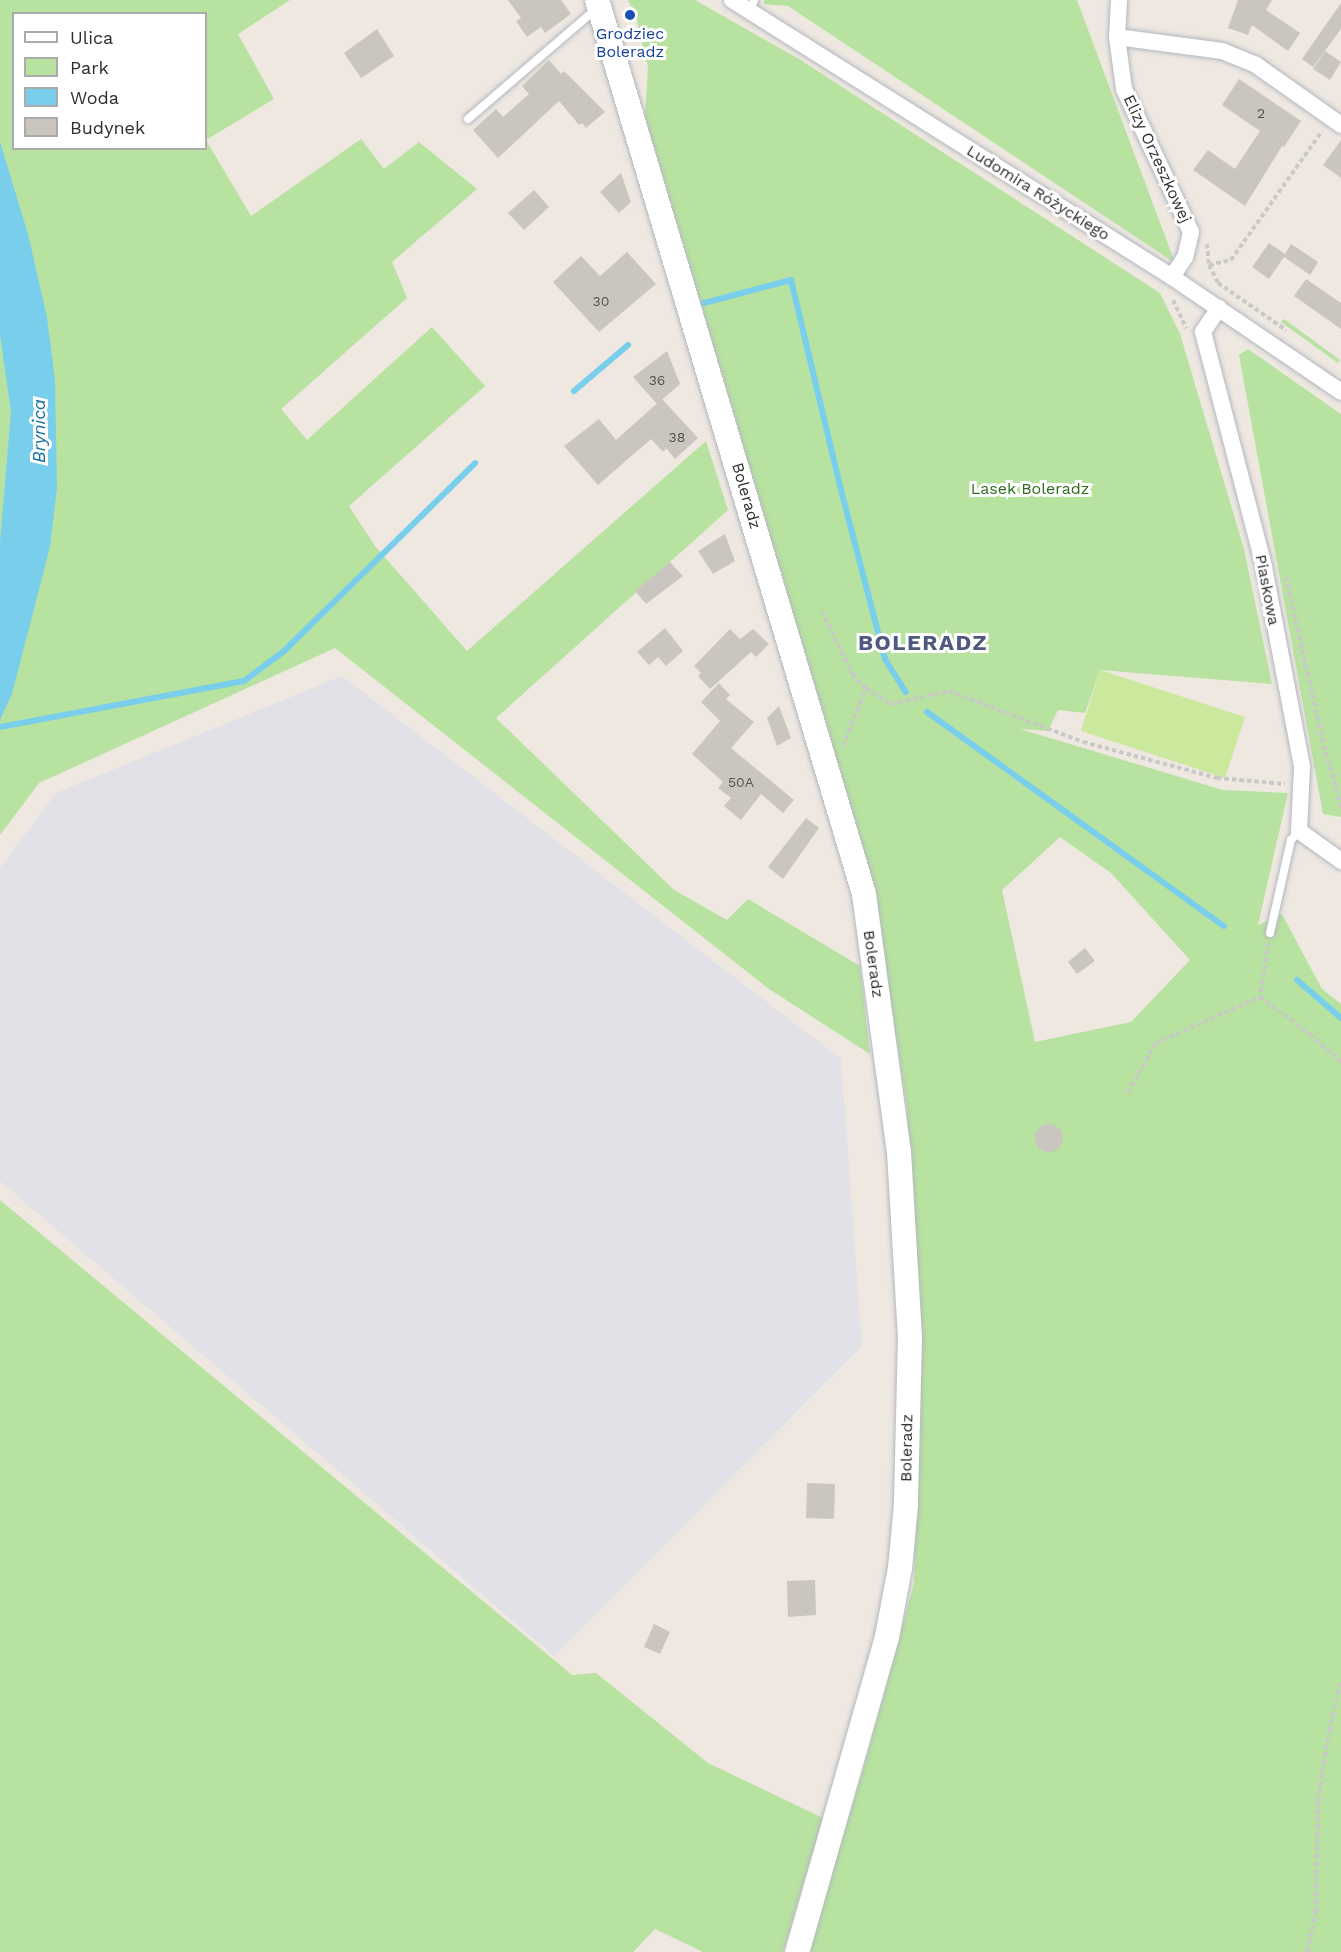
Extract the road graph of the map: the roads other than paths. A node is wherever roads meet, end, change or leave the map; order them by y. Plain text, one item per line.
1 (732, 0) edge
2 (1115, 2) edge
3 (598, 3) edge
4 (752, 6) edge
5 (1117, 37) junction
6 (468, 119) dead end
7 (1341, 125) edge
8 (1171, 284) junction
9 (1219, 308) junction
10 (1341, 392) edge
11 (1299, 831) junction
12 (1341, 861) edge
13 (1269, 933) road end
14 (797, 1952) edge

1 - 4 street, Ludomira Różyckiego
2 - 5 street, Elizy Orzeszkowej
3 - 6 lane
3 - 14 street, Boleradz
4 - 8 street, Ludomira Różyckiego
5 - 7 street
5 - 8 street, Elizy Orzeszkowej
8 - 9 street, Ludomira Różyckiego
9 - 10 street, Ludomira Różyckiego
9 - 11 street, Piaskowa
11 - 12 street
11 - 13 lane

